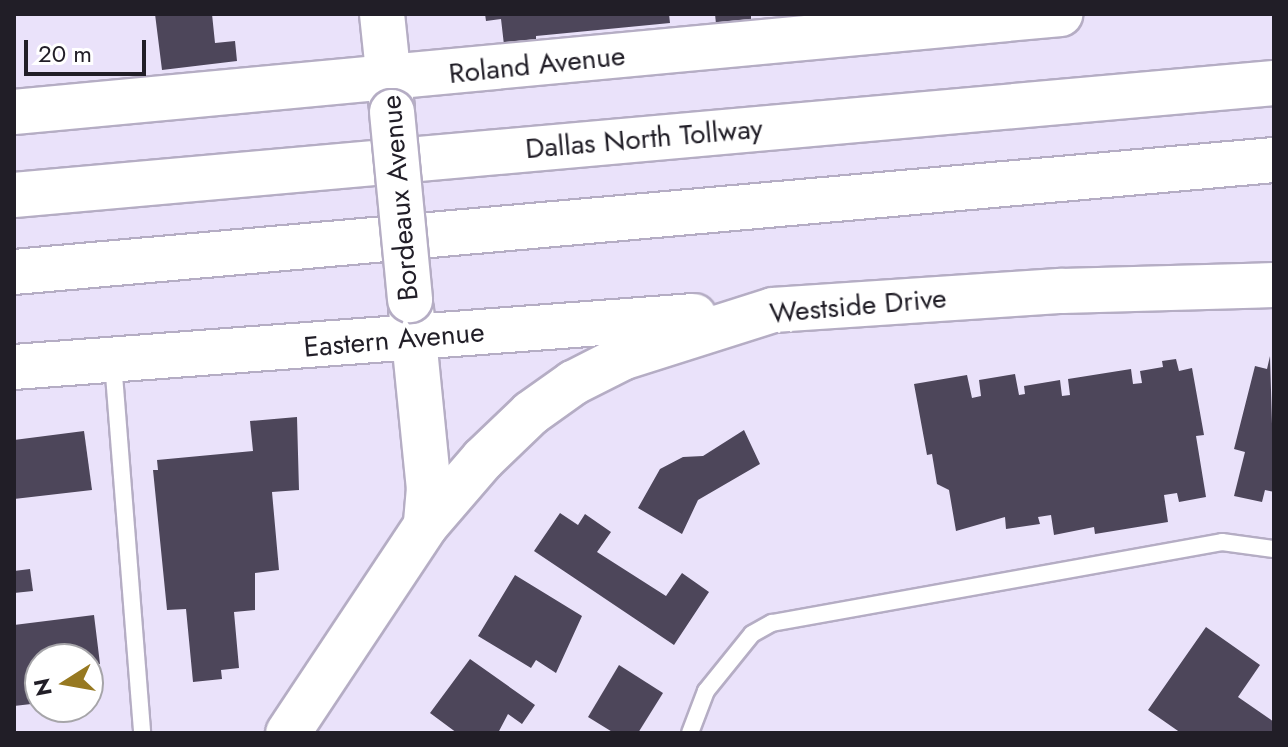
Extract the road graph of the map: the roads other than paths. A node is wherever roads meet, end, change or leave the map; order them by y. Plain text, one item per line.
1 (382, 14) edge
2 (1060, 14) edge
3 (1274, 83) edge
4 (390, 96) junction
5 (14, 112) edge
6 (1274, 160) edge
7 (14, 195) edge
8 (14, 272) edge
9 (1274, 285) edge
10 (773, 310) junction
11 (412, 319) junction
12 (113, 362) junction
13 (14, 367) edge
14 (426, 525) junction
15 (1274, 549) edge
16 (142, 733) edge
17 (288, 733) edge
18 (690, 733) edge

1 - 4 main road, Bordeaux Avenue
2 - 4 main road, Roland Avenue
3 - 7 main road, Dallas North Tollway
4 - 5 main road, Roland Avenue
4 - 11 main road, Bordeaux Avenue, bridge
6 - 8 main road
9 - 10 main road, Westside Drive
10 - 11 main road, Eastern Avenue
10 - 14 main road, Westside Drive
11 - 12 main road, Eastern Avenue
11 - 14 main road, Bordeaux Avenue
12 - 13 main road, Eastern Avenue
12 - 16 lane
14 - 17 main road, Westside Drive
15 - 18 lane

